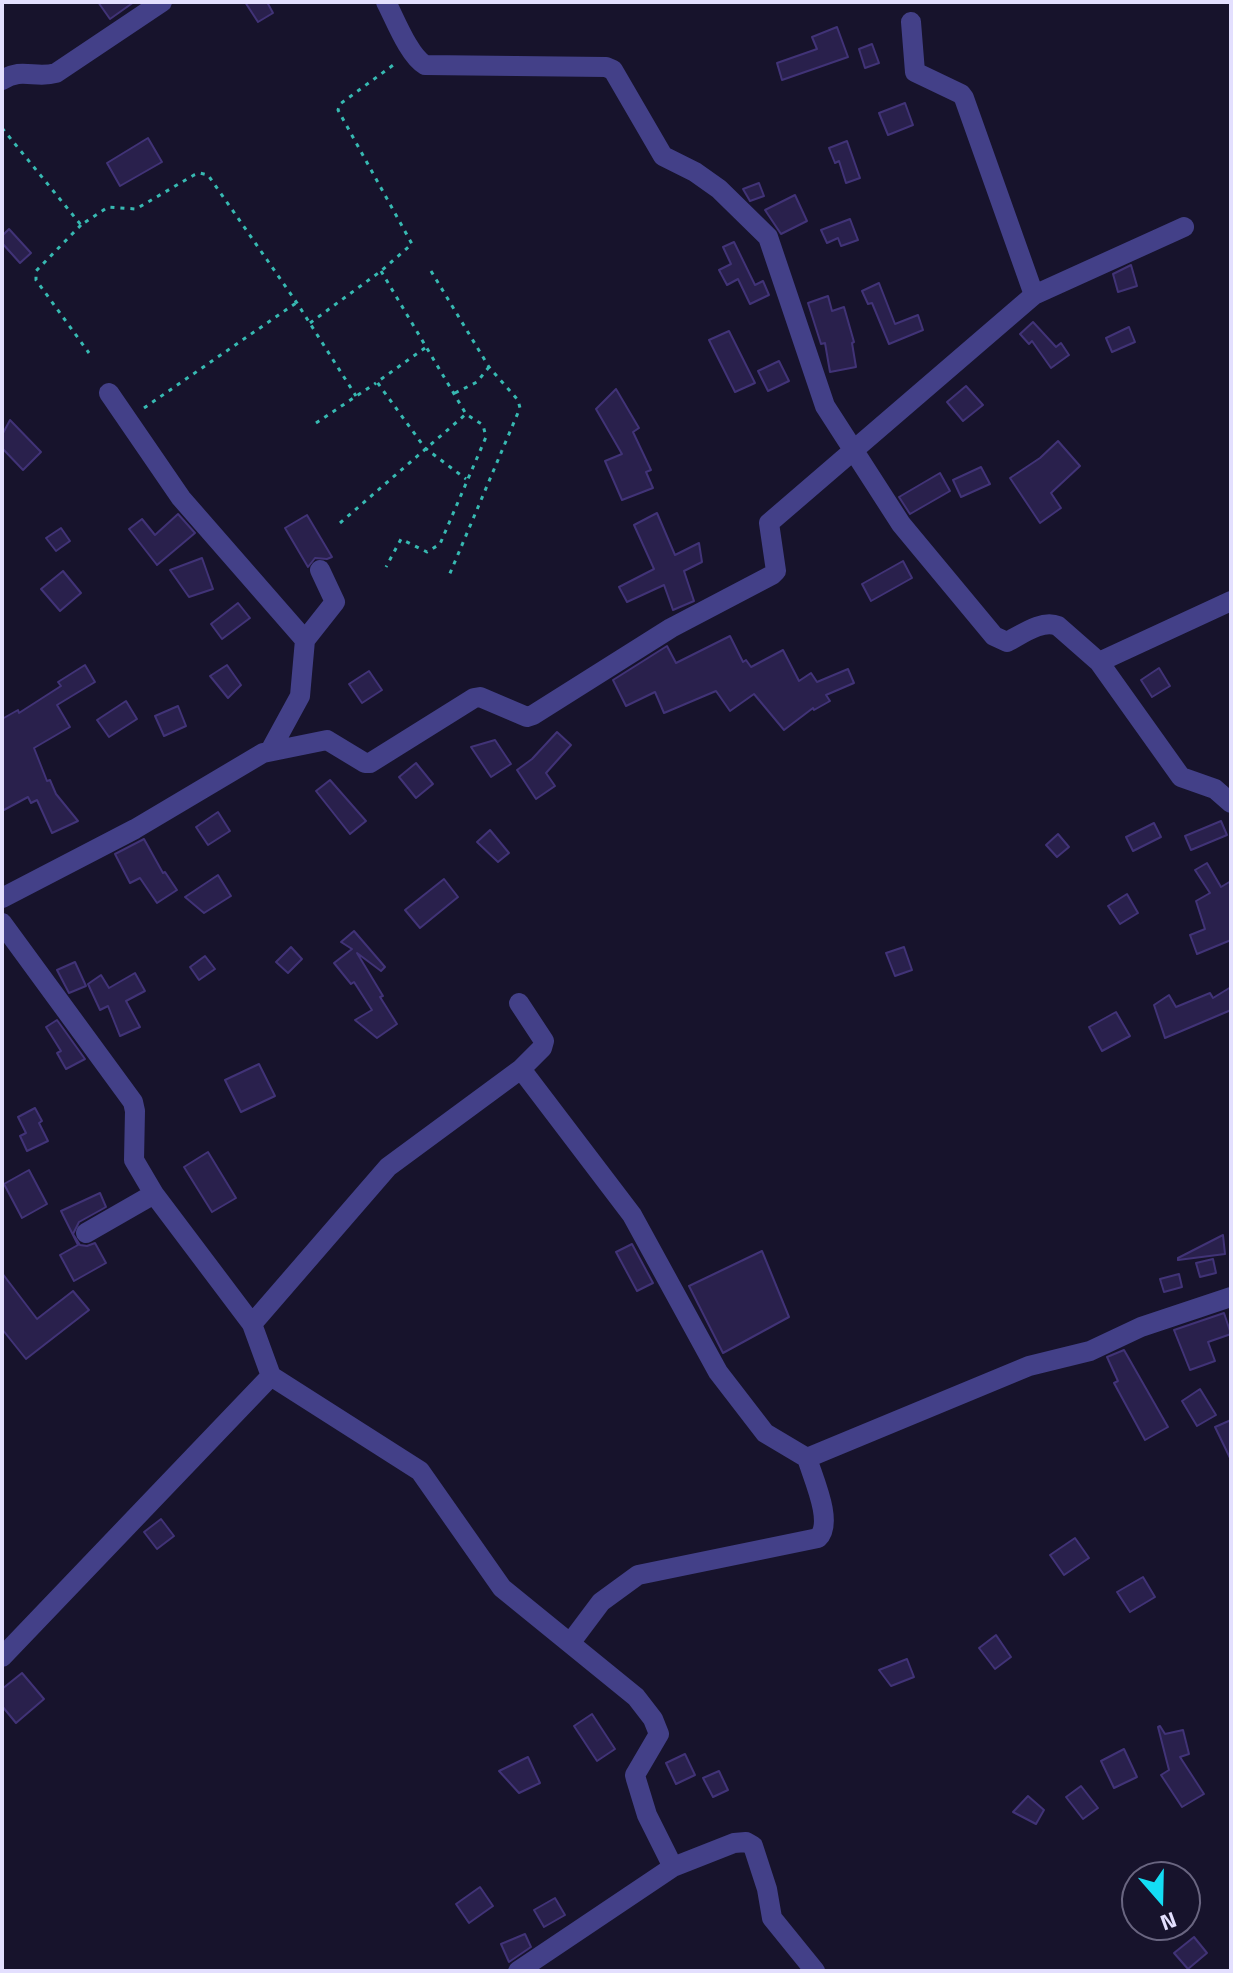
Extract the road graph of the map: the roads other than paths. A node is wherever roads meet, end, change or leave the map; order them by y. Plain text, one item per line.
1 (162, 2) edge
2 (386, 2) edge
3 (135, 10) edge
4 (911, 22) dead end
5 (2, 80) edge
6 (1184, 227) dead end
7 (1034, 295) junction
8 (109, 393) dead end
9 (852, 449) junction
10 (320, 570) dead end
11 (1231, 601) edge
12 (305, 640) junction
13 (1099, 662) junction
14 (270, 751) junction
15 (1231, 803) edge
16 (2, 898) edge
17 (2, 923) edge
18 (519, 1003) dead end
19 (521, 1069) junction
20 (154, 1194) junction
21 (86, 1233) dead end
22 (1231, 1297) edge
23 (252, 1324) junction
24 (271, 1376) junction
25 (807, 1458) junction
26 (571, 1642) junction
27 (2, 1657) edge
28 (673, 1867) junction
29 (518, 1971) edge
30 (815, 1971) edge

1 - 3 street
2 - 9 street
3 - 5 street
4 - 7 street
6 - 7 street
7 - 9 street
8 - 12 street
9 - 13 street
9 - 14 street
10 - 12 street
11 - 13 street
12 - 14 street
13 - 15 street
14 - 16 street
17 - 20 street
18 - 19 street
19 - 23 street
19 - 25 street
20 - 21 street
20 - 23 street
22 - 25 street
23 - 24 street
24 - 26 street
24 - 27 street
25 - 26 street
26 - 28 street
28 - 29 street
28 - 30 street

